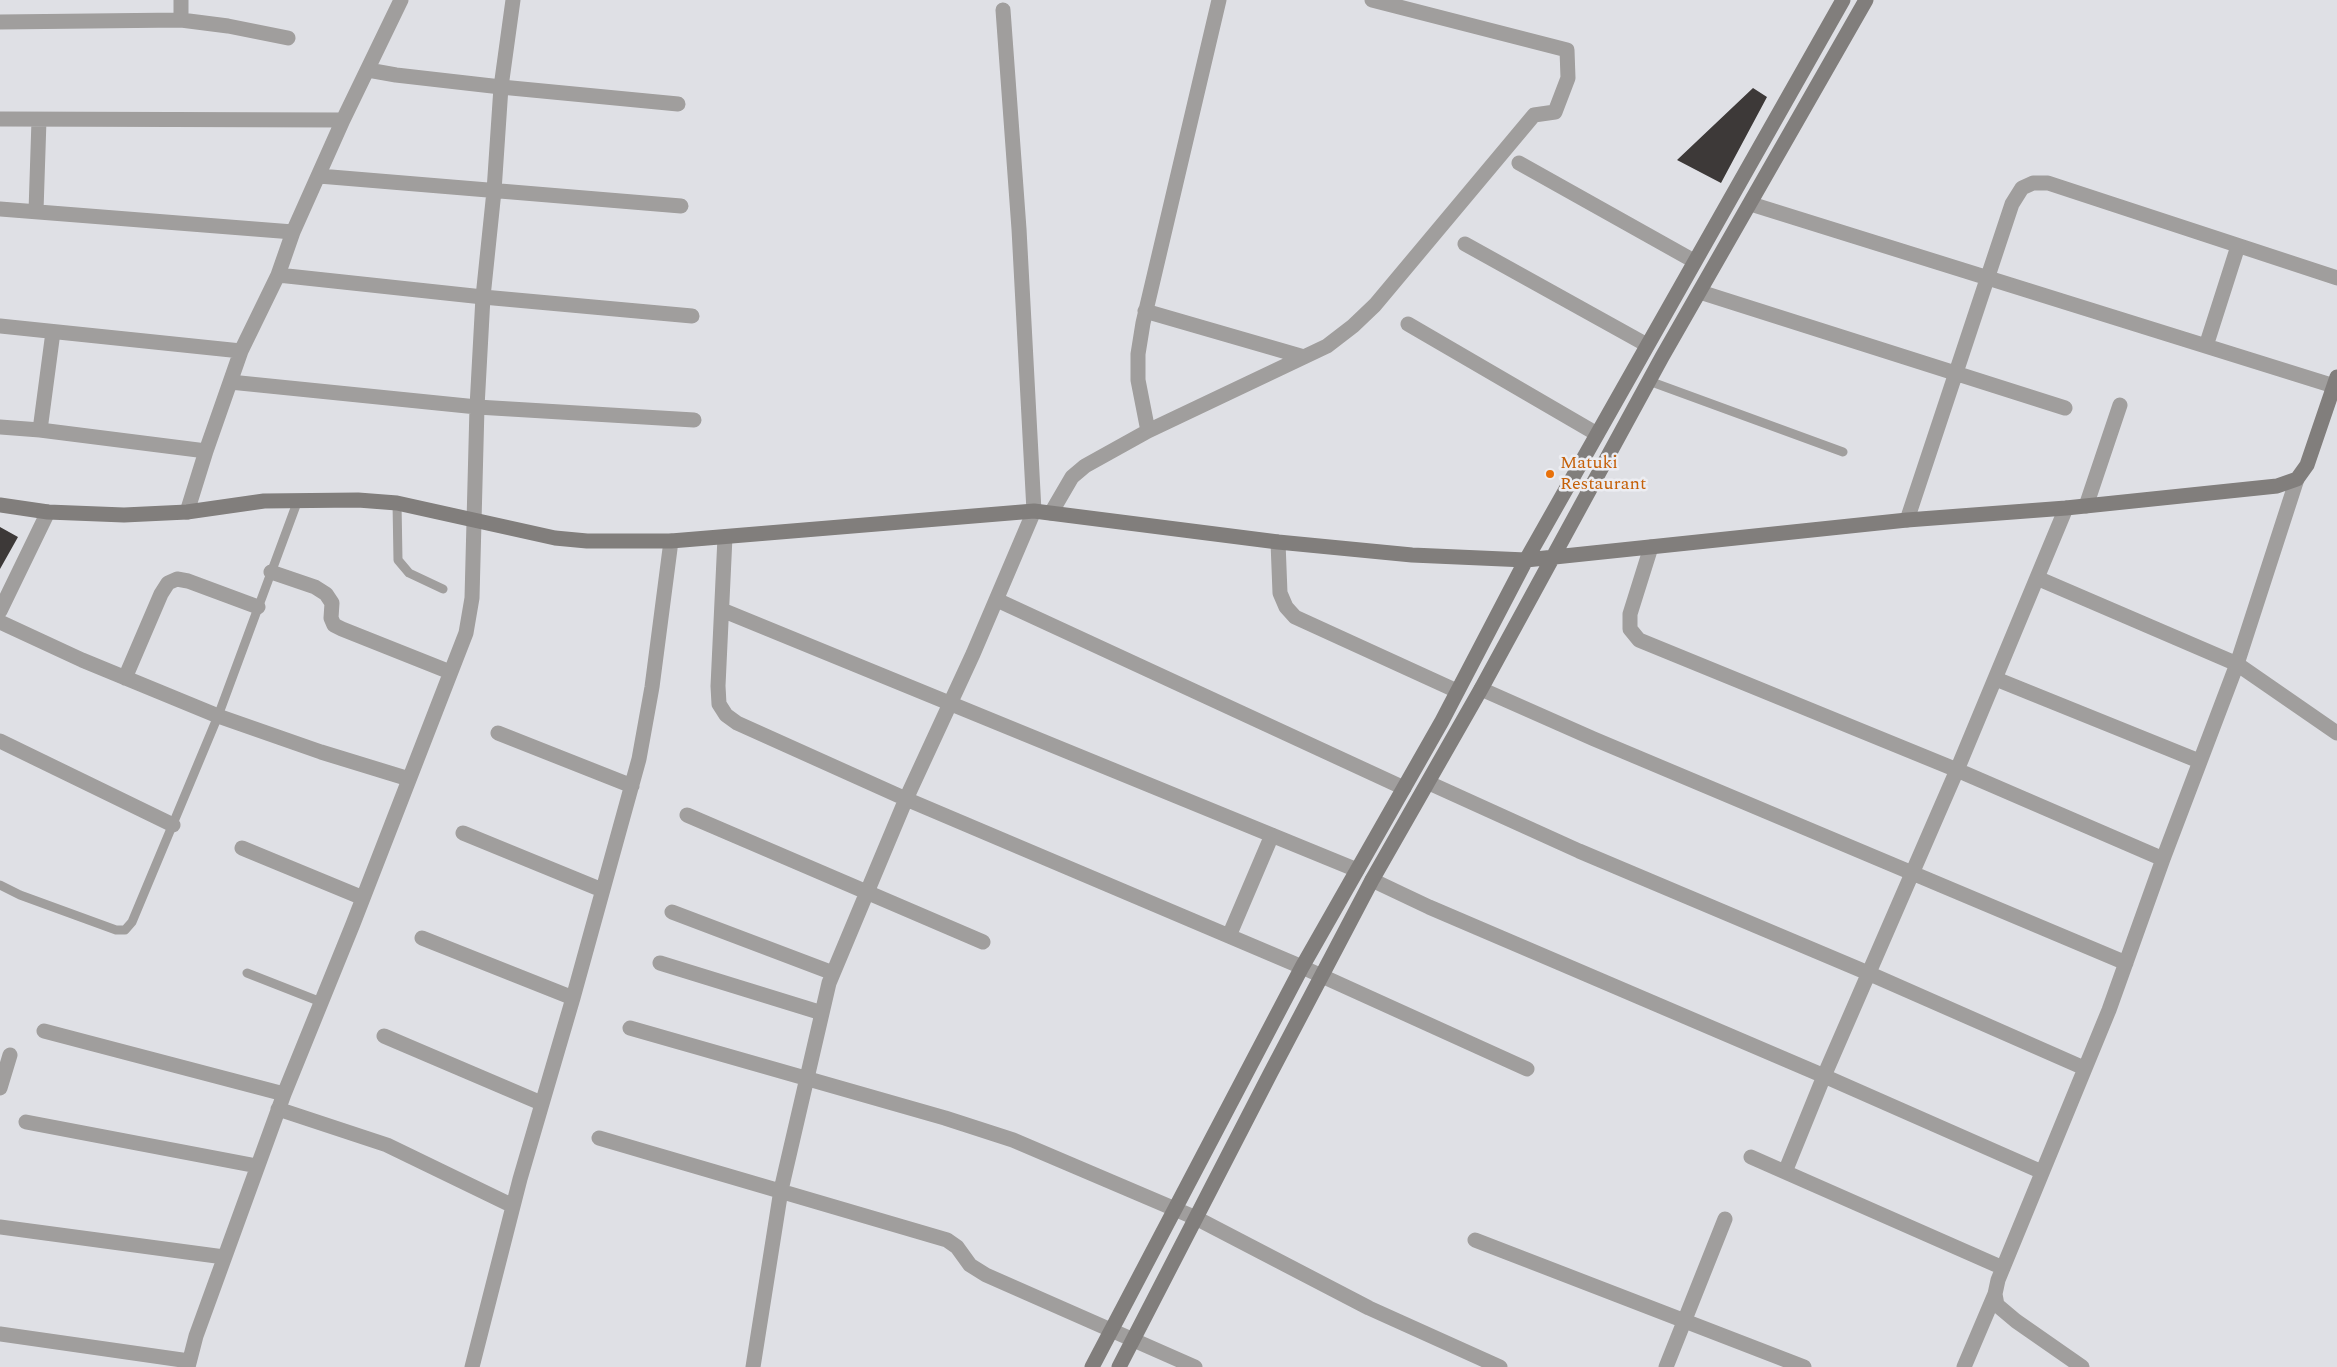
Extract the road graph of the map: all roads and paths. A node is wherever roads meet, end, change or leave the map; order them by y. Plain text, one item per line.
1 (181, 0) edge
2 (401, 0) edge
3 (513, 0) edge
4 (1219, 0) edge
5 (1372, 0) edge
6 (1843, 0) edge
7 (1866, 0) edge
8 (1003, 10) dead end
9 (181, 20) junction
10 (0, 22) edge
11 (288, 38) dead end
12 (368, 70) junction
13 (501, 87) junction
14 (678, 104) dead end
15 (0, 119) edge
16 (39, 120) junction
17 (343, 120) junction
18 (1519, 163) dead end
19 (318, 176) junction
20 (494, 191) junction
21 (1751, 204) junction
22 (681, 206) dead end
23 (0, 209) edge
24 (36, 212) junction
25 (294, 232) junction
26 (1465, 244) dead end
27 (2238, 246) junction
28 (1694, 261) junction
29 (278, 275) junction
30 (1988, 276) junction
31 (2337, 278) edge
32 (1700, 292) junction
33 (483, 297) junction
34 (1145, 311) junction
35 (692, 316) dead end
36 (1408, 324) dead end
37 (0, 326) edge
38 (53, 332) junction
39 (1647, 345) junction
40 (2206, 346) junction
41 (242, 351) junction
42 (1304, 357) junction
43 (1955, 374) junction
44 (1649, 381) junction
45 (2335, 381) edge
46 (230, 382) junction
47 (2120, 405) dead end
48 (477, 407) junction
49 (2065, 408) dead end
50 (694, 420) dead end
51 (0, 427) edge
52 (40, 430) junction
53 (1148, 431) junction
54 (1597, 434) junction
55 (206, 451) junction
56 (1843, 452) dead end
57 (2297, 479) junction
58 (298, 500) junction
59 (397, 503) junction
60 (0, 505) edge
61 (2086, 506) junction
62 (2066, 508) junction
63 (1034, 510) junction
64 (48, 512) junction
65 (187, 512) junction
66 (1051, 513) junction
67 (473, 520) junction
68 (1907, 520) junction
69 (725, 537) junction
70 (671, 541) junction
71 (1278, 542) junction
72 (1651, 547) junction
73 (1552, 556) junction
74 (1526, 560) junction
75 (271, 572) junction
76 (2037, 578) junction
77 (443, 589) dead end
78 (997, 600) junction
79 (258, 607) junction
80 (722, 610) junction
81 (0, 611) edge
82 (0, 622) edge
83 (2237, 664) junction
84 (450, 672) junction
85 (125, 678) junction
86 (1996, 679) junction
87 (1481, 689) junction
88 (1457, 691) junction
89 (950, 702) junction
90 (218, 716) junction
91 (498, 733) dead end
92 (2337, 733) edge
93 (0, 741) edge
94 (2199, 761) junction
95 (1957, 770) junction
96 (409, 779) junction
97 (1429, 783) junction
98 (632, 786) junction
99 (1404, 788) junction
100 (906, 799) junction
101 (687, 815) dead end
102 (173, 825) junction
103 (463, 833) dead end
104 (1272, 835) junction
105 (242, 848) dead end
106 (2163, 859) junction
107 (1357, 870) junction
108 (1913, 873) junction
109 (1372, 880) junction
110 (0, 884) edge
111 (602, 890) junction
112 (868, 893) junction
113 (363, 898) junction
114 (672, 912) dead end
115 (1230, 936) junction
116 (422, 938) dead end
117 (984, 942) dead end
118 (660, 963) dead end
119 (2126, 963) junction
120 (1302, 967) junction
121 (247, 973) dead end
122 (833, 973) junction
123 (1868, 973) junction
124 (1321, 976) junction
125 (573, 998) junction
126 (321, 1002) junction
127 (822, 1013) junction
128 (630, 1028) dead end
129 (44, 1031) dead end
130 (384, 1036) dead end
131 (10, 1055) dead end
132 (1527, 1068) dead end
133 (2084, 1068) junction
134 (1824, 1076) junction
135 (807, 1080) junction
136 (0, 1088) edge
137 (284, 1094) junction
138 (541, 1103) junction
139 (278, 1109) junction
140 (26, 1122) dead end
141 (599, 1138) dead end
142 (1751, 1157) dead end
143 (256, 1166) junction
144 (1786, 1172) junction
145 (2042, 1172) junction
146 (781, 1190) junction
147 (513, 1206) junction
148 (1174, 1208) junction
149 (1196, 1218) junction
150 (1725, 1219) dead end
151 (0, 1226) edge
152 (1474, 1240) dead end
153 (224, 1257) junction
154 (2003, 1268) junction
155 (1995, 1294) junction
156 (1684, 1322) junction
157 (1111, 1329) junction
158 (0, 1334) edge
159 (1134, 1339) junction
160 (188, 1364) edge
161 (472, 1367) edge
162 (754, 1367) edge
163 (1092, 1367) edge
164 (1119, 1367) edge
165 (1195, 1367) edge
166 (1500, 1367) edge
167 (1666, 1367) edge
168 (1804, 1367) edge
169 (1964, 1367) edge
170 (2082, 1367) edge

1 - 9 street
2 - 12 street
3 - 13 street
4 - 34 street
5 - 42 street
6 - 28 street
7 - 21 street
8 - 63 street
9 - 10 street
9 - 11 street
12 - 13 street
12 - 17 street
13 - 14 street
13 - 20 street
15 - 16 street
16 - 17 street
16 - 24 street
17 - 19 street
18 - 28 street
19 - 20 street
19 - 25 street
20 - 22 street
20 - 33 street
21 - 30 street
21 - 32 street
23 - 24 street
24 - 25 street
25 - 29 street
26 - 39 street
27 - 30 street
27 - 31 street
27 - 40 street
28 - 39 street
29 - 33 street
29 - 41 street
30 - 40 street
30 - 43 street
32 - 43 street
32 - 44 street
33 - 35 street
33 - 48 street
34 - 42 street
34 - 53 street
36 - 54 street
37 - 38 street
38 - 41 street
38 - 52 street
39 - 54 street
40 - 45 street
41 - 46 street
42 - 53 street
43 - 49 street
43 - 68 street
44 - 56 lane
44 - 73 street
45 - 57 street
46 - 48 street
46 - 55 street
47 - 61 street
48 - 50 street
48 - 67 street
51 - 52 street
52 - 55 street
53 - 66 street
54 - 74 street
55 - 65 street
57 - 61 street
57 - 83 street
58 - 59 street
58 - 65 street
58 - 75 lane
59 - 67 street
59 - 77 lane
60 - 64 street
61 - 62 street
62 - 68 street
62 - 76 street
63 - 66 street
63 - 69 street
63 - 78 street
64 - 65 street
64 - 81 street
66 - 71 street
67 - 70 street
67 - 84 street
68 - 72 street
69 - 70 street
69 - 80 street
70 - 98 street
71 - 74 street
71 - 88 street
72 - 73 street
72 - 95 street
73 - 74 street
73 - 87 street
74 - 88 street
75 - 79 lane
75 - 84 street
76 - 83 street
76 - 86 street
78 - 89 street
78 - 99 street
79 - 85 street
79 - 90 lane
80 - 89 street
80 - 100 street
82 - 85 street
83 - 92 street
83 - 94 street
84 - 96 street
85 - 90 street
86 - 94 street
86 - 95 street
87 - 97 street
87 - 108 street
88 - 99 street
89 - 100 street
89 - 104 street
90 - 96 street
90 - 102 lane
91 - 98 street
93 - 102 street
94 - 106 street
95 - 106 street
95 - 108 street
96 - 113 street
97 - 109 street
97 - 123 street
98 - 111 street
99 - 107 street
100 - 112 street
100 - 115 street
101 - 112 street
102 - 110 lane
103 - 111 street
104 - 107 street
104 - 115 street
105 - 113 street
106 - 119 street
107 - 120 street
108 - 119 street
108 - 123 street
109 - 124 street
109 - 134 street
111 - 125 street
112 - 117 street
112 - 122 street
113 - 126 street
114 - 122 street
115 - 120 street
116 - 125 street
118 - 127 street
119 - 133 street
120 - 124 street
120 - 148 street
121 - 126 lane
122 - 127 street
123 - 133 street
123 - 134 street
124 - 132 street
124 - 149 street
125 - 138 street
126 - 137 street
127 - 135 street
128 - 135 street
129 - 137 street
130 - 138 street
131 - 136 street
133 - 145 street
134 - 144 street
134 - 145 street
135 - 146 street
135 - 148 street
137 - 139 street
138 - 147 street
139 - 143 street
139 - 147 street
140 - 143 street
141 - 146 street
142 - 144 street
143 - 153 street
144 - 154 street
145 - 154 street
146 - 157 street
146 - 162 street
147 - 161 street
148 - 149 street
148 - 157 street
149 - 159 street
149 - 166 street
150 - 156 street
151 - 153 street
152 - 156 street
153 - 160 street
154 - 155 street
155 - 169 street
155 - 170 street
156 - 167 street
156 - 168 street
157 - 159 street
157 - 163 street
158 - 160 street
159 - 164 street
159 - 165 street

